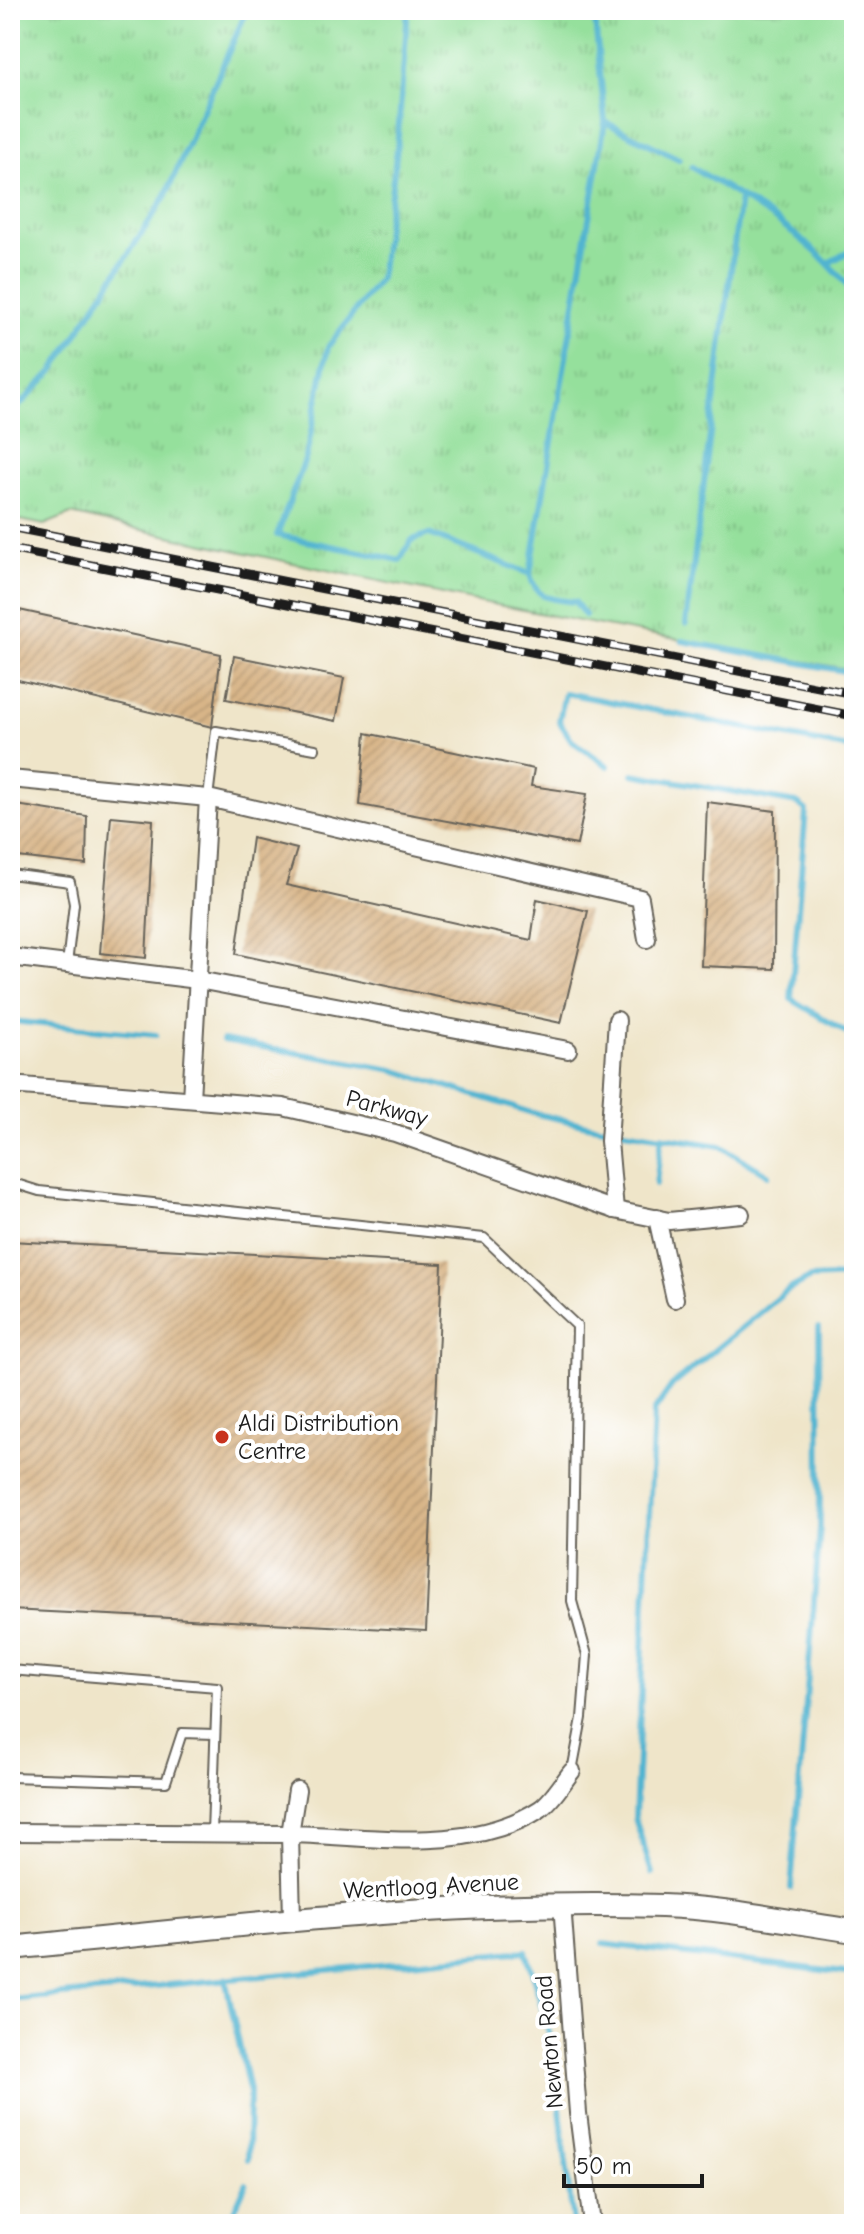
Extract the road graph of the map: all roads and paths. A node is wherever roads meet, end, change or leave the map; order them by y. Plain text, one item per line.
1 (315, 749) dead end
2 (10, 779) edge
3 (208, 798) junction
4 (10, 874) edge
5 (647, 939) dead end
6 (10, 957) edge
7 (67, 964) junction
8 (198, 980) junction
9 (617, 1020) dead end
10 (568, 1050) dead end
11 (10, 1085) edge
12 (191, 1099) junction
13 (10, 1182) edge
14 (615, 1210) junction
15 (741, 1214) dead end
16 (657, 1218) junction
17 (675, 1299) dead end
18 (10, 1670) edge
19 (215, 1734) junction
20 (572, 1771) joint
21 (10, 1777) edge
22 (297, 1790) dead end
23 (10, 1832) edge
24 (212, 1834) junction
25 (290, 1834) junction
26 (562, 1904) junction
27 (292, 1920) junction
28 (854, 1931) edge
29 (10, 1948) edge
30 (592, 2224) edge

1 - 3 lane
2 - 3 street
3 - 5 street
3 - 8 street
4 - 7 lane
6 - 7 street
7 - 8 street
8 - 10 street
8 - 12 street
9 - 14 street
11 - 12 street, Parkway
12 - 14 street, Parkway
13 - 20 lane
14 - 16 street, Parkway
15 - 16 street, Parkway
16 - 17 street
18 - 19 lane
19 - 21 lane
19 - 24 lane
20 - 25 street
22 - 25 street
23 - 24 street
24 - 25 street
25 - 27 street
26 - 27 main road, Wentloog Avenue
26 - 28 main road, Wentloog Avenue
26 - 30 street, Newton Road
27 - 29 main road, Wentloog Avenue

